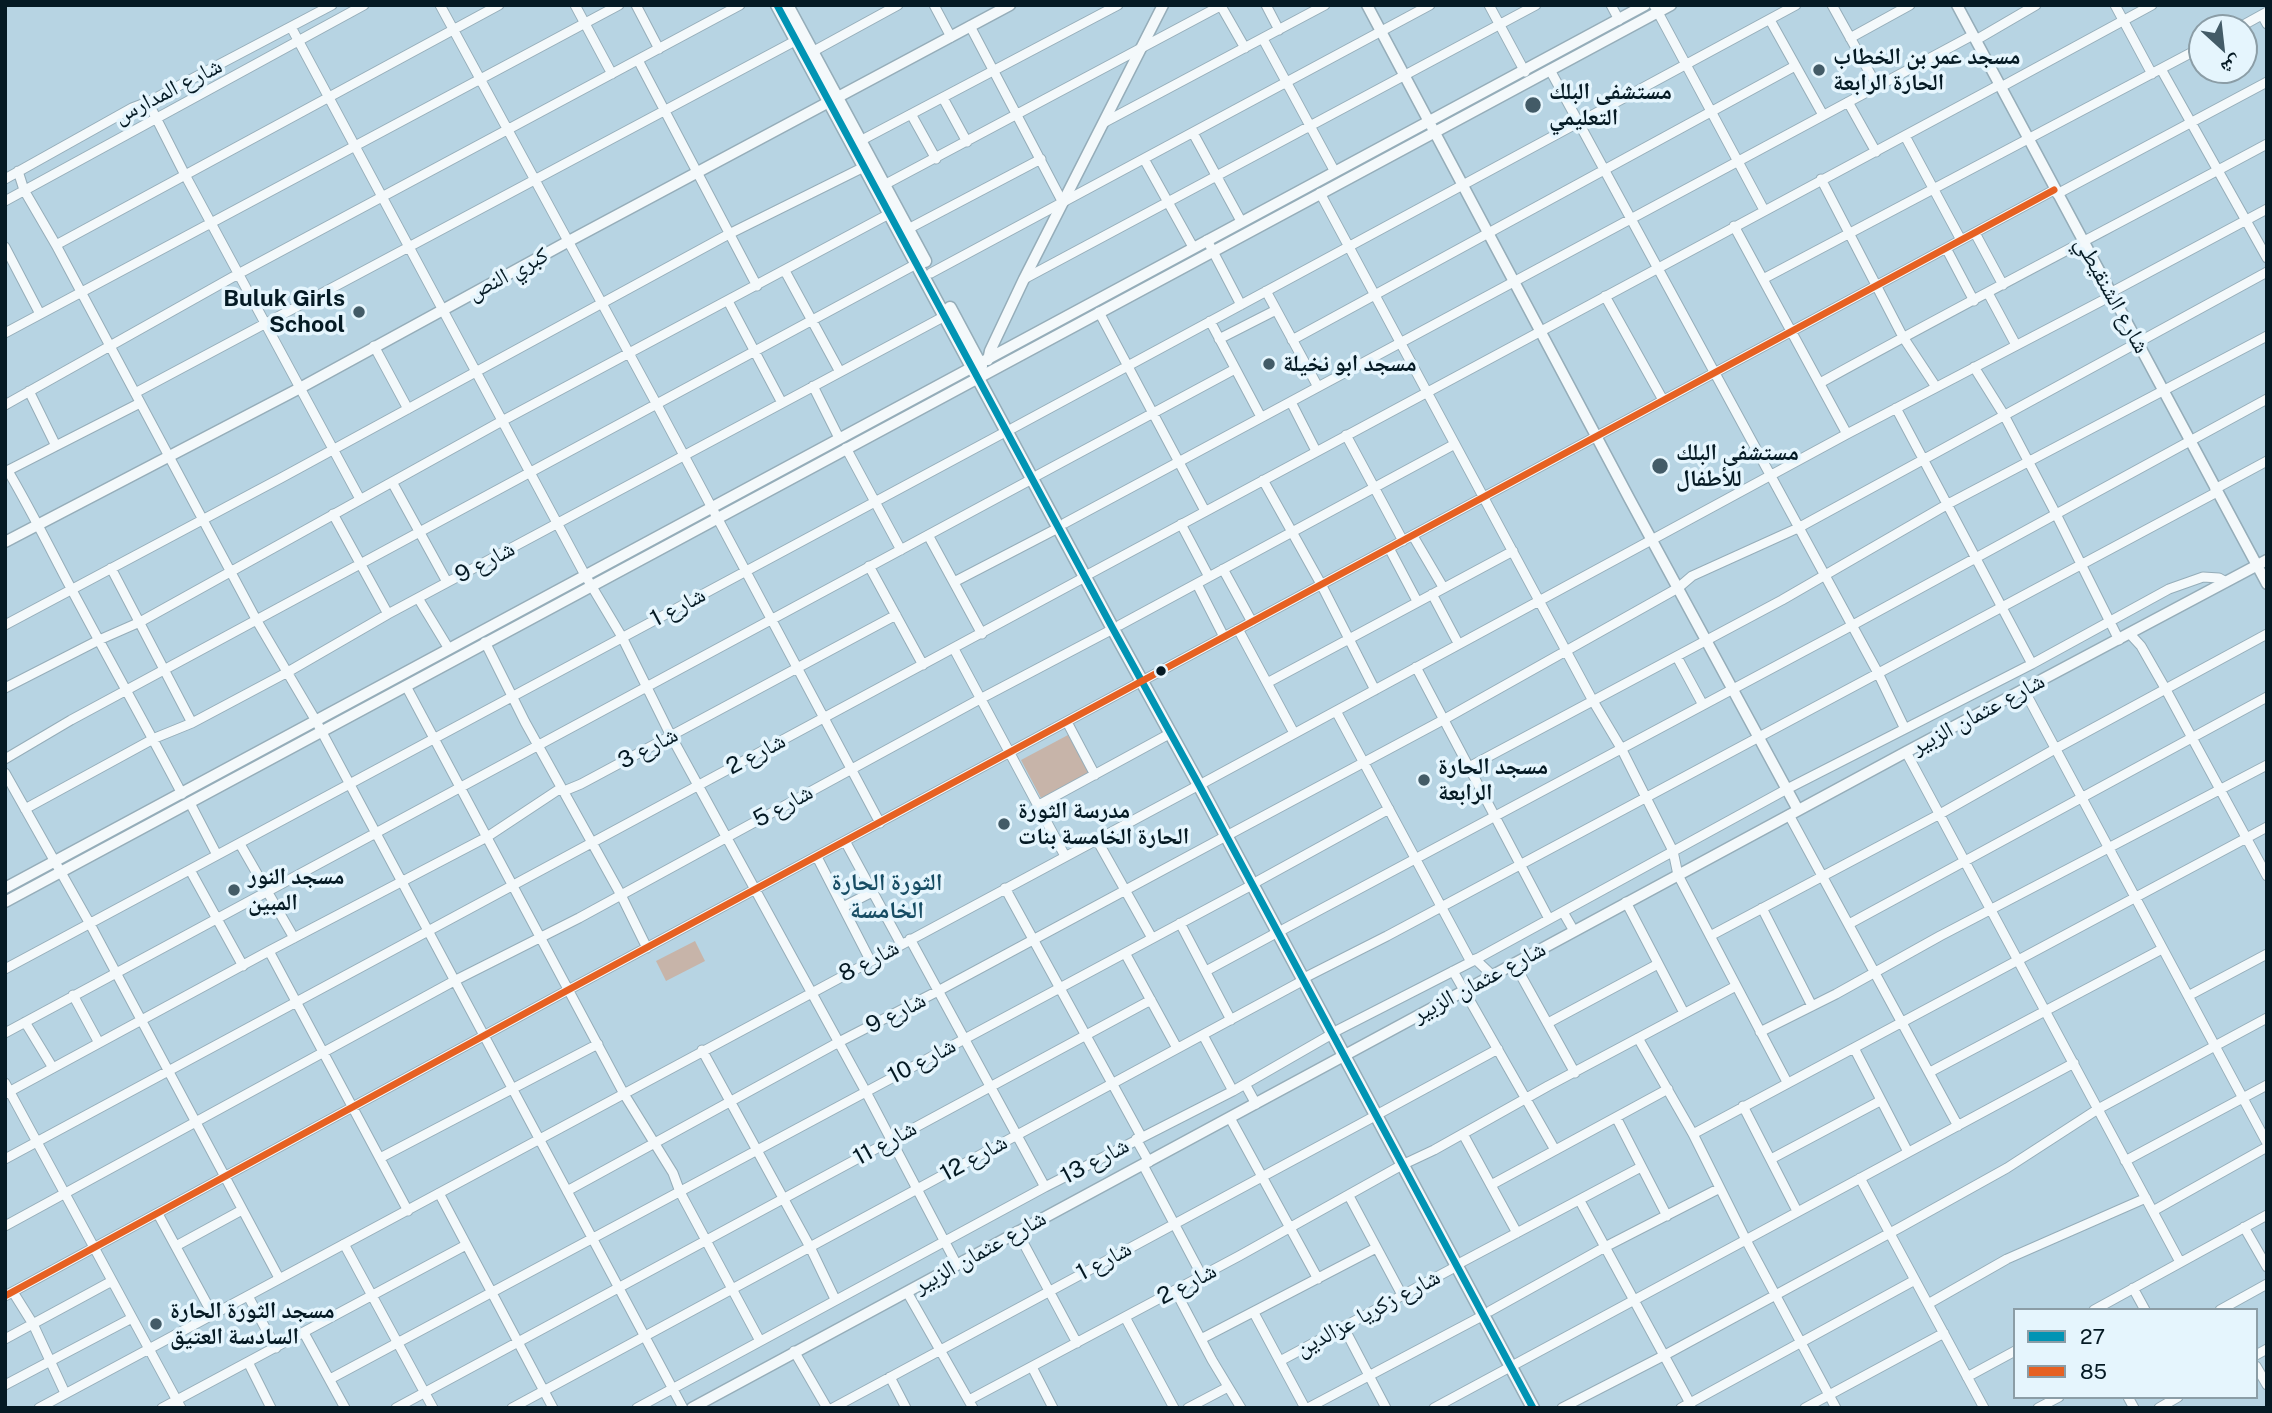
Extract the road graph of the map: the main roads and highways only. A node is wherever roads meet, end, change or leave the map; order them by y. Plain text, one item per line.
1 (786, 6) edge
2 (833, 101) junction
3 (920, 262) junction
4 (982, 368) junction
5 (1145, 680) junction
6 (1202, 783) junction
7 (1514, 1365) junction
8 (1532, 1408) edge
9 (1542, 1408) edge

1 - 2 main road
1 - 2 main road
2 - 3 main road
2 - 3 main road
3 - 4 main road
3 - 4 main road
4 - 5 main road
5 - 6 main road
5 - 6 main road
6 - 7 main road
7 - 8 main road
7 - 9 main road

